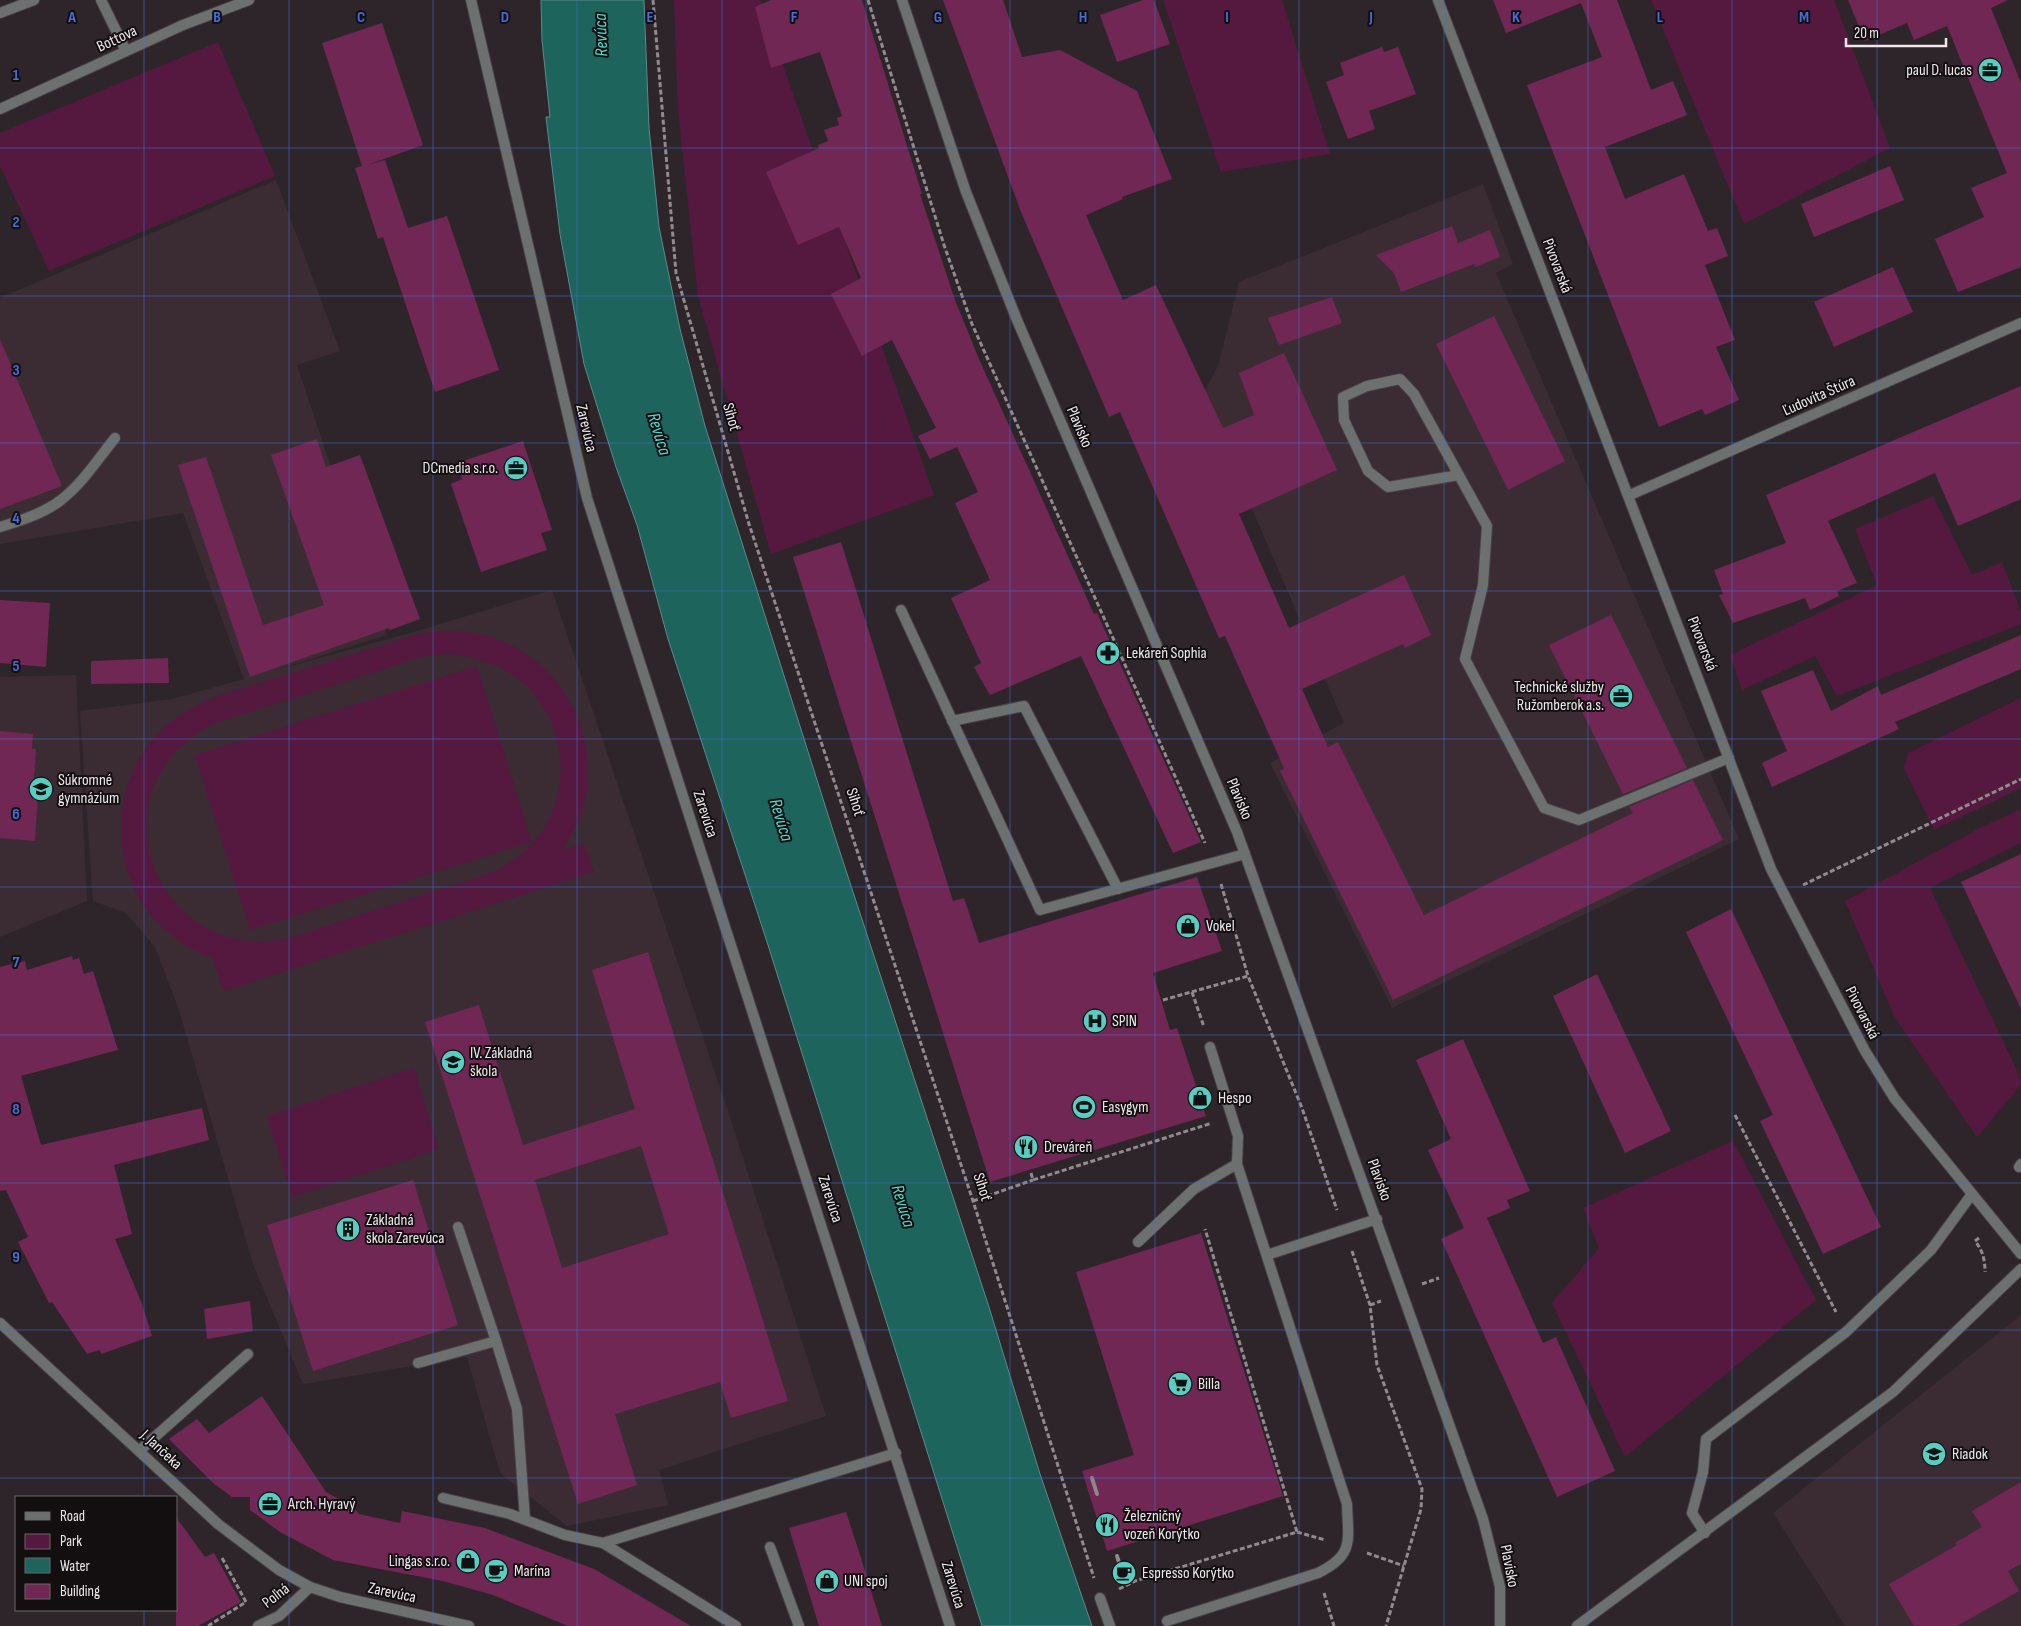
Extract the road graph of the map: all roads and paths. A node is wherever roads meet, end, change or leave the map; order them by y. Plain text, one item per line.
1 (34, 0) edge
2 (101, 0) edge
3 (248, 0) edge
4 (471, 0) edge
5 (653, 0) edge
6 (868, 0) edge
7 (902, 0) edge
8 (1438, 0) edge
9 (1, 11) edge
10 (126, 51) junction
11 (0, 109) edge
12 (2021, 324) edge
13 (114, 438) dead end
14 (1459, 475) junction
15 (1630, 495) junction
16 (0, 527) edge
17 (901, 610) dead end
18 (952, 721) junction
19 (1729, 758) junction
20 (2021, 779) edge
21 (1245, 854) junction
22 (1214, 863) junction
23 (1803, 885) dead end
24 (1118, 889) junction
25 (1248, 976) junction
26 (1192, 992) junction
27 (1163, 1000) dead end
28 (1210, 1046) joint
29 (1735, 1115) dead end
30 (1232, 1117) junction
31 (1237, 1164) junction
32 (1032, 1173) dead end
33 (1033, 1180) junction
34 (1972, 1194) junction
35 (973, 1200) junction
36 (1376, 1219) junction
37 (458, 1227) dead end
38 (1205, 1229) dead end
39 (1344, 1230) junction
40 (1138, 1242) dead end
41 (2021, 1254) edge
42 (1267, 1255) junction
43 (2021, 1270) edge
44 (0, 1324) edge
45 (1846, 1332) junction
46 (496, 1341) junction
47 (248, 1354) dead end
48 (418, 1363) dead end
49 (139, 1451) junction
50 (896, 1453) junction
51 (443, 1498) dead end
52 (525, 1519) junction
53 (1705, 1534) junction
54 (603, 1543) junction
55 (770, 1547) dead end
56 (219, 1552) dead end
57 (1318, 1573) junction
58 (310, 1587) junction
59 (1100, 1598) junction
60 (1167, 1621) dead end
61 (208, 1626) edge
62 (258, 1626) edge
63 (469, 1626) edge
64 (736, 1626) edge
65 (799, 1626) edge
66 (950, 1626) edge
67 (1110, 1626) edge
68 (1334, 1626) edge
69 (1386, 1626) edge
70 (1500, 1626) edge
71 (1577, 1626) edge

1 - 9 street
2 - 10 street
3 - 10 street, Bottova
4 - 50 street, Zarevúca
5 - 35 path, Sihoť
6 - 22 path
7 - 21 street, Plavisko
8 - 15 street, Pivovarská
10 - 11 street, Bottova
12 - 15 street, Ľudovíta Štúra
13 - 16 street
14 - 14 street
14 - 19 street
15 - 19 street, Pivovarská
17 - 18 street
18 - 24 street
18 - 24 street
19 - 34 street, Pivovarská
20 - 23 path
21 - 22 street
21 - 36 street, Plavisko
22 - 24 street
22 - 25 path
25 - 26 path
25 - 39 path
26 - 27 path
26 - 28 path
28 - 30 street
29 - 45 path
30 - 31 street
30 - 33 path
31 - 40 street
31 - 42 street
32 - 33 path
33 - 35 path
34 - 41 street, Pivovarská
34 - 45 street
35 - 59 path, Sihoť
36 - 39 street
36 - 70 street, Plavisko
37 - 46 street
38 - 59 path
39 - 42 street
39 - 69 path
42 - 57 street
43 - 53 street
44 - 49 street, J. Jančeka
45 - 53 street
46 - 48 street
46 - 52 street
47 - 49 street
49 - 58 street, J. Jančeka
50 - 54 street
50 - 66 street, Zarevúca
51 - 52 street
52 - 54 street
53 - 71 street
54 - 64 street
55 - 65 street
56 - 61 path
57 - 60 street
57 - 68 path
58 - 62 street, Poľná
58 - 63 street, Zarevúca
59 - 67 street

